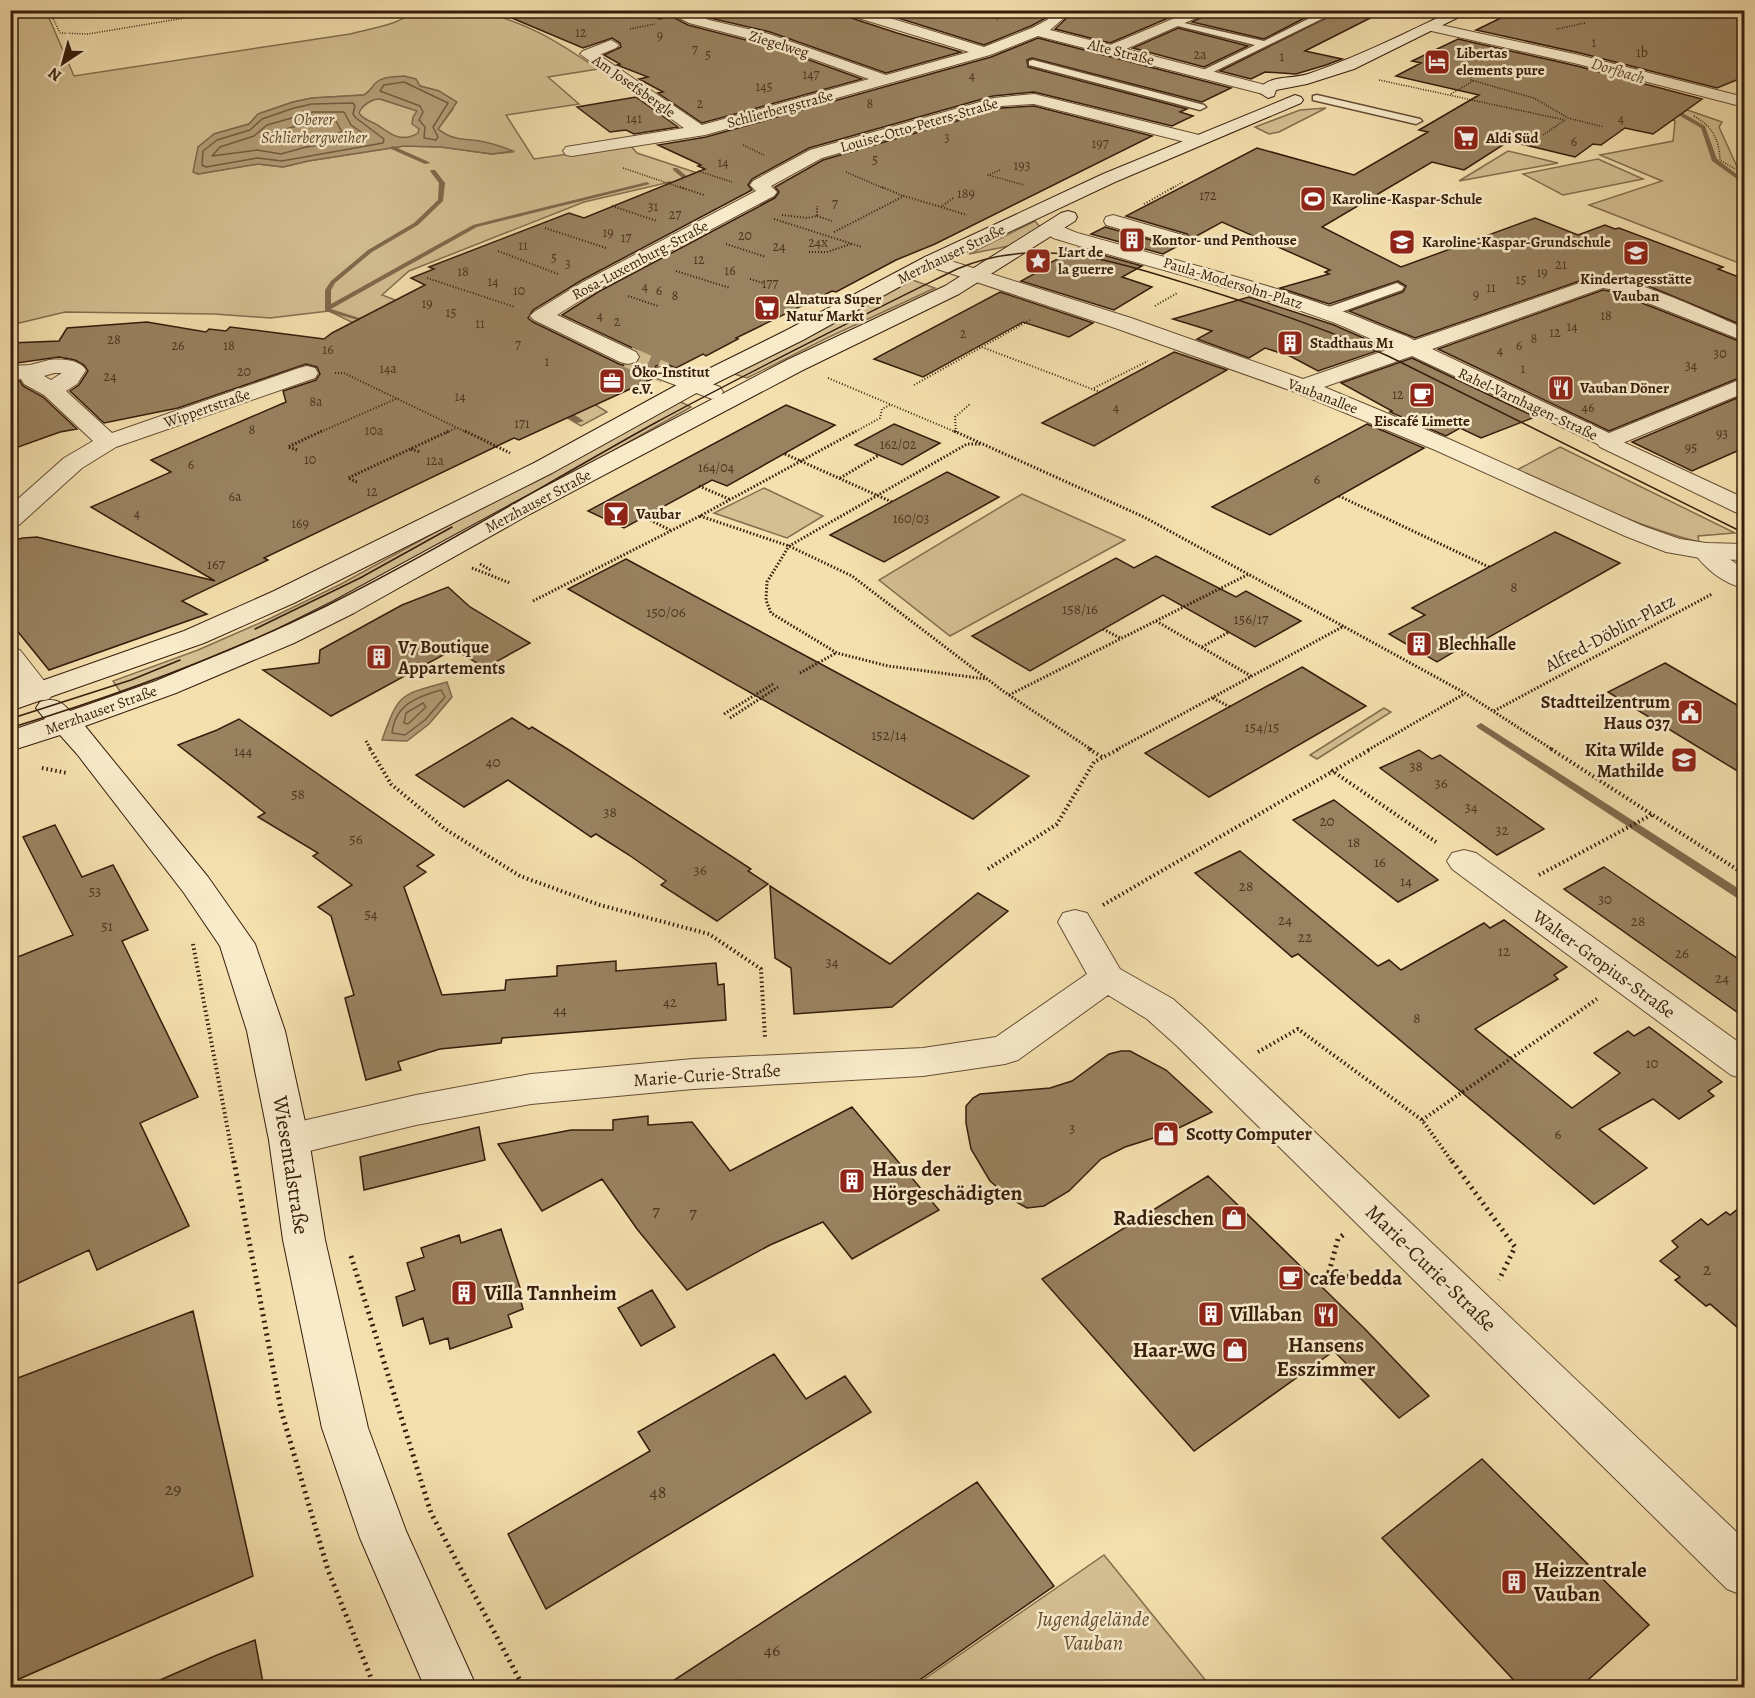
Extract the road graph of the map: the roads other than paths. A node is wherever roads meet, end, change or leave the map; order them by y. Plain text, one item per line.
1 (847, 10) edge
2 (1066, 10) edge
3 (1207, 10) edge
4 (1335, 10) edge
5 (1466, 10) edge
6 (678, 14) edge
7 (1175, 24) junction
8 (1432, 27) junction
9 (1037, 31) junction
10 (1265, 44) junction
11 (611, 45) dead end
12 (1112, 50) junction
13 (985, 52) junction
14 (1033, 63) dead end
15 (1349, 66) junction
16 (1205, 73) junction
17 (886, 80) junction
18 (1276, 87) junction
19 (1318, 94) junction
20 (1741, 98) edge
21 (1295, 100) junction
22 (1200, 107) dead end
23 (1416, 121) dead end
24 (1235, 124) junction
25 (699, 131) junction
26 (1197, 140) junction
27 (572, 151) dead end
28 (1147, 164) junction
29 (740, 207) joint
30 (1048, 207) junction
31 (1113, 221) dead end
32 (1051, 228) junction
33 (1179, 240) dead end
34 (932, 261) junction
35 (976, 275) junction
36 (1397, 287) dead end
37 (1328, 312) junction
38 (1744, 335) edge
39 (1412, 348) junction
40 (627, 357) tunnel mouth
41 (10, 373) edge
42 (307, 373) road end
43 (665, 373) tunnel mouth
44 (764, 382) junction
45 (1744, 384) edge
46 (1303, 387) junction
47 (703, 389) junction
48 (695, 420) junction
49 (108, 442) junction
50 (1608, 442) junction
51 (21, 500) edge
52 (1744, 507) edge
53 (10, 520) edge
54 (1706, 551) junction
55 (1744, 552) edge
56 (1742, 579) edge
57 (10, 656) edge
58 (10, 702) edge
59 (53, 710) junction
60 (10, 742) edge
61 (1464, 861) road end
62 (1075, 922) road end
63 (1107, 978) junction
64 (1744, 1065) edge
65 (289, 1140) junction
66 (1744, 1572) edge
67 (450, 1688) edge

1 - 13 street
2 - 9 street
3 - 7 street
4 - 10 lane
5 - 8 street
6 - 17 street, Ziegelweg
7 - 10 lane
7 - 12 street
8 - 15 street
8 - 20 street
9 - 12 street, Alte Straße
9 - 13 street
10 - 16 lane
11 - 25 street, Am Josefsbergle
12 - 16 street, Alte Straße
13 - 17 street, Schlierbergstraße
14 - 22 lane
15 - 18 street
15 - 19 street
16 - 18 street, Alte Straße
17 - 25 street, Schlierbergstraße
18 - 19 street
18 - 21 street
18 - 24 street
19 - 21 street
19 - 23 lane
21 - 24 street, Merzhauser Straße
24 - 26 street, Merzhauser Straße
25 - 27 street, Schlierbergstraße
26 - 28 street, Merzhauser Straße
26 - 29 street, Louise-Otto-Peters-Straße
28 - 30 street, Merzhauser Straße
28 - 32 street, Merzhauser Straße
29 - 40 street, Rosa-Luxemburg-Straße
30 - 32 street
30 - 34 street, Merzhauser Straße
31 - 33 street, Paula-Modersohn-Platz
32 - 35 street, Merzhauser Straße
32 - 37 street, Paula-Modersohn-Platz
34 - 35 street, Vaubanallee
34 - 47 street, Merzhauser Straße
35 - 44 street, Merzhauser Straße
35 - 46 street, Vaubanallee
36 - 37 lane
37 - 39 street, Paula-Modersohn-Platz
38 - 39 street
39 - 46 street
39 - 50 street, Rahel-Varnhagen-Straße
41 - 49 street
42 - 49 street, Wippertstraße
43 - 47 street
44 - 47 street
44 - 48 street, Merzhauser Straße
45 - 50 street, Rahel-Varnhagen-Straße
46 - 54 street, Vaubanallee
47 - 48 street
47 - 59 street, Merzhauser Straße
48 - 59 street, Merzhauser Straße
49 - 51 street, Wippertstraße
50 - 52 street
51 - 53 street, Wippertstraße
54 - 55 street, Vaubanallee
54 - 56 street
57 - 59 street
58 - 59 street, Merzhauser Straße
59 - 60 street, Merzhauser Straße
59 - 65 street, Wiesentalstraße
61 - 64 street, Walter-Gropius-Straße
62 - 63 street, Marie-Curie-Straße
63 - 65 street, Marie-Curie-Straße
63 - 66 street, Marie-Curie-Straße
65 - 67 street, Wiesentalstraße

